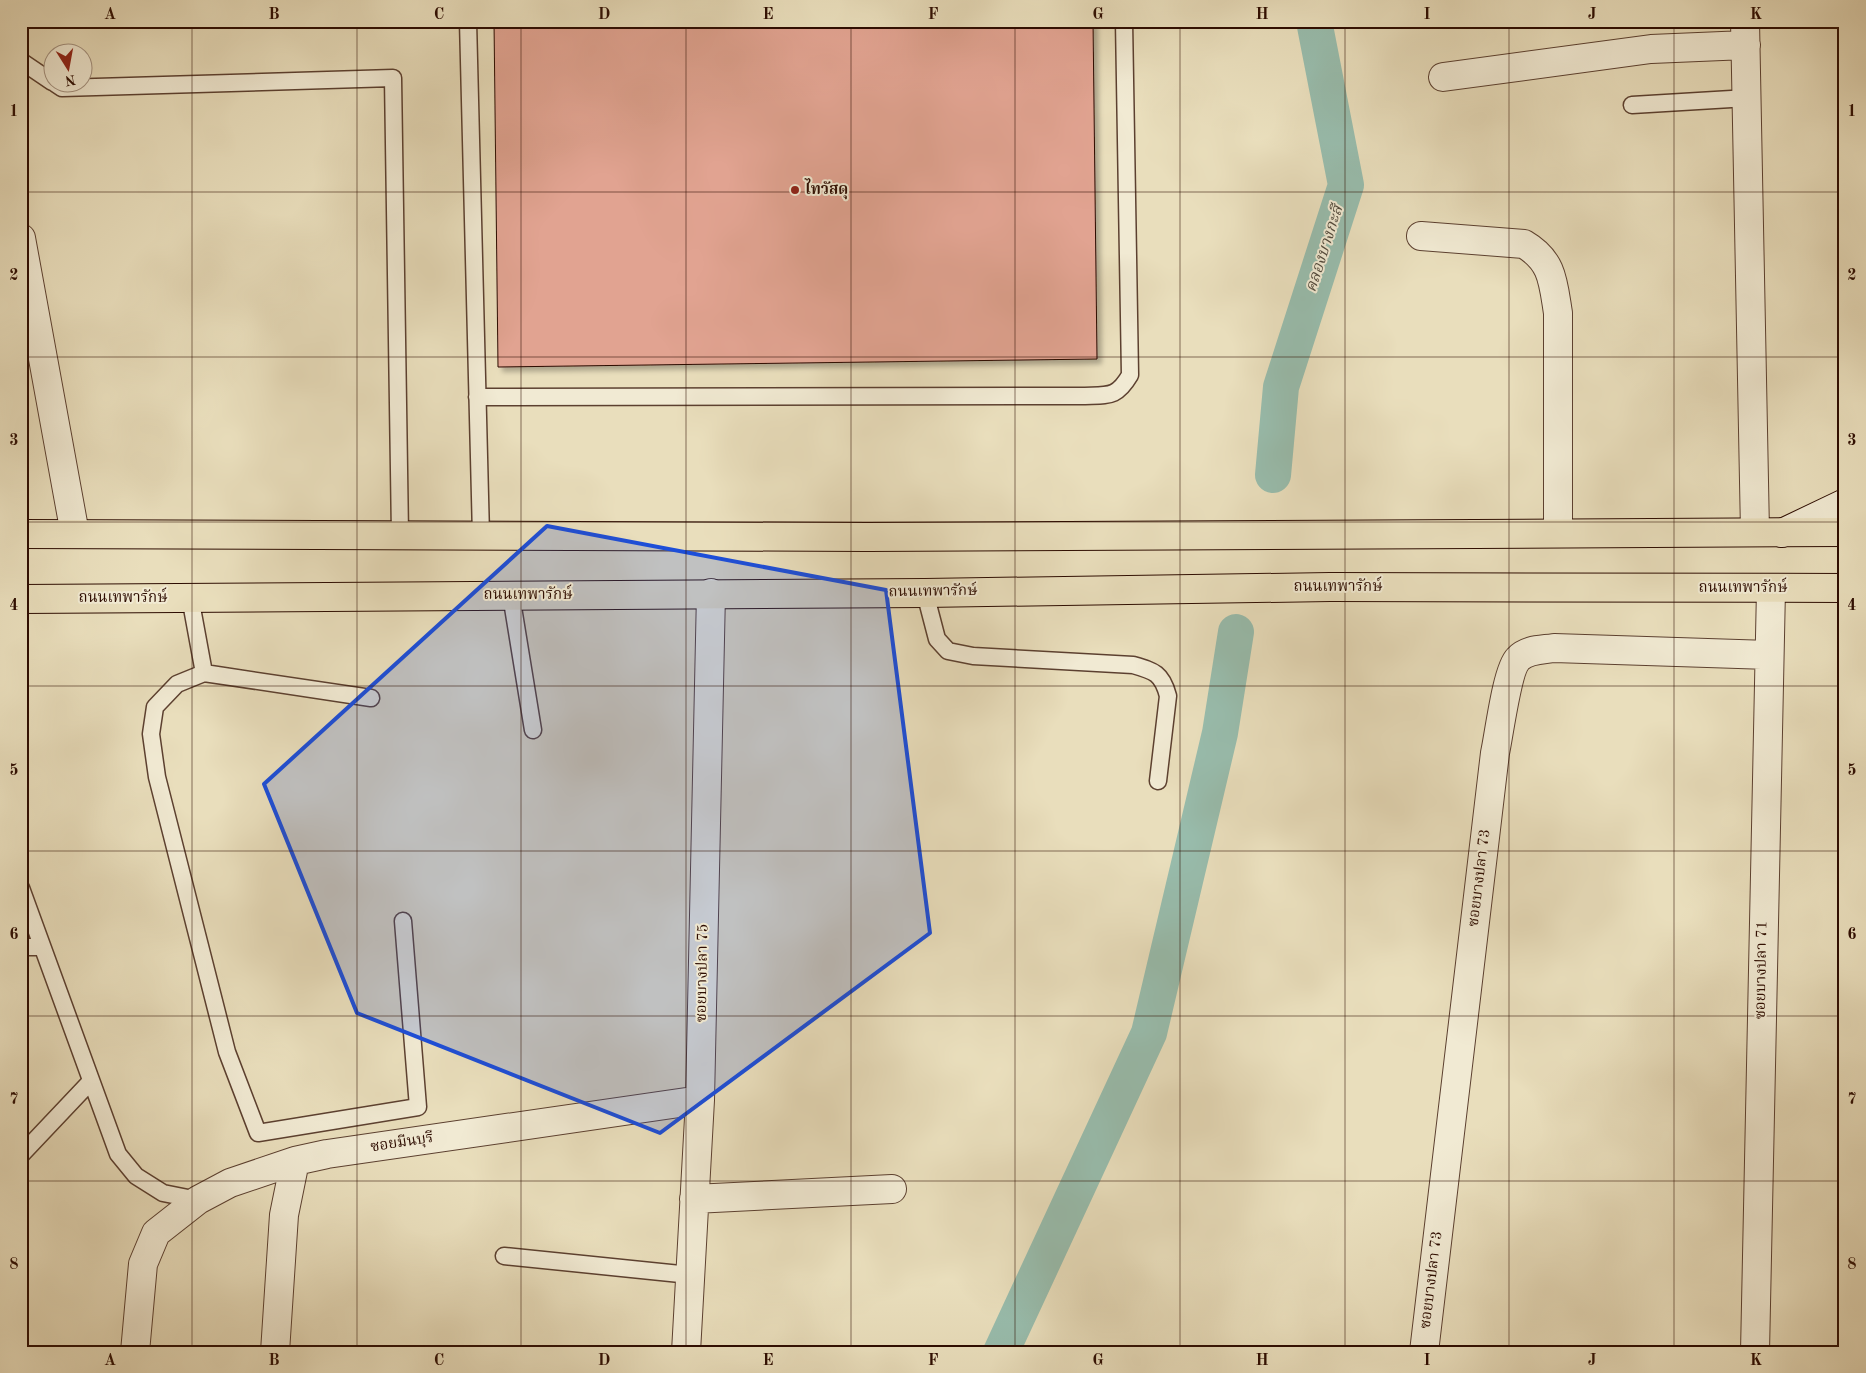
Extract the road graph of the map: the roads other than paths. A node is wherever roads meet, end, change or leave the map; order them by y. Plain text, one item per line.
1 (468, 21) edge
2 (1124, 21) edge
3 (1746, 33) edge
4 (21, 61) edge
5 (42, 75) edge
6 (1443, 77) dead end
7 (92, 87) edge
8 (1748, 98) junction
9 (1632, 105) dead end
10 (1421, 236) dead end
11 (21, 238) edge
12 (477, 397) junction
13 (1845, 503) edge
14 (1755, 532) junction
15 (1845, 532) edge
16 (1558, 533) junction
17 (1782, 533) junction
18 (21, 534) edge
19 (75, 534) junction
20 (400, 535) junction
21 (482, 536) junction
22 (1802, 587) junction
23 (1845, 588) edge
24 (1771, 589) junction
25 (711, 593) junction
26 (925, 593) junction
27 (511, 595) junction
28 (190, 597) junction
29 (21, 599) edge
30 (1845, 599) edge
31 (1769, 654) junction
32 (204, 673) junction
33 (371, 698) dead end
34 (534, 730) dead end
35 (1158, 782) dead end
36 (21, 888) edge
37 (403, 921) dead end
38 (42, 946) junction
39 (21, 947) edge
40 (91, 1081) junction
41 (700, 1100) junction
42 (21, 1155) edge
43 (295, 1161) junction
44 (892, 1189) dead end
45 (694, 1199) junction
46 (198, 1200) junction
47 (504, 1256) dead end
48 (690, 1275) junction
49 (135, 1352) edge
50 (275, 1352) edge
51 (686, 1352) edge
52 (1424, 1352) edge
53 (1754, 1352) edge

1 - 12 lane
2 - 12 lane
3 - 6 street
3 - 8 street
4 - 5 lane
7 - 20 lane
8 - 9 lane
8 - 14 street
10 - 16 street
11 - 19 street
12 - 21 lane
13 - 17 street
14 - 16 main road
14 - 17 main road
15 - 17 main road
16 - 21 main road
18 - 19 main road
19 - 20 main road
20 - 21 main road
22 - 23 main road, ถนนเทพารักษ์
22 - 24 main road, ถนนเทพารักษ์
22 - 30 street
24 - 26 main road, ถนนเทพารักษ์
24 - 31 street, ซอยบางปลา 71
25 - 26 main road, ถนนเทพารักษ์
25 - 27 main road, ถนนเทพารักษ์
25 - 41 street, ซอยบางปลา 75
26 - 35 lane
27 - 28 main road, ถนนเทพารักษ์
27 - 34 lane
28 - 29 main road, ถนนเทพารักษ์
28 - 32 lane
31 - 52 street, ซอยบางปลา 73
31 - 53 street, ซอยบางปลา 71
32 - 33 lane
32 - 37 lane
36 - 38 lane
38 - 39 lane
38 - 40 lane
40 - 42 lane
40 - 46 lane
41 - 43 street, ซอยมีนบุรี
41 - 45 street, ซอยบางปลา 75
43 - 46 street, ซอยมีนบุรี
43 - 50 street
44 - 45 street
45 - 48 street, ซอยบางปลา 75
46 - 49 street, ซอยมีนบุรี
47 - 48 lane
48 - 51 street, ซอยบางปลา 75

